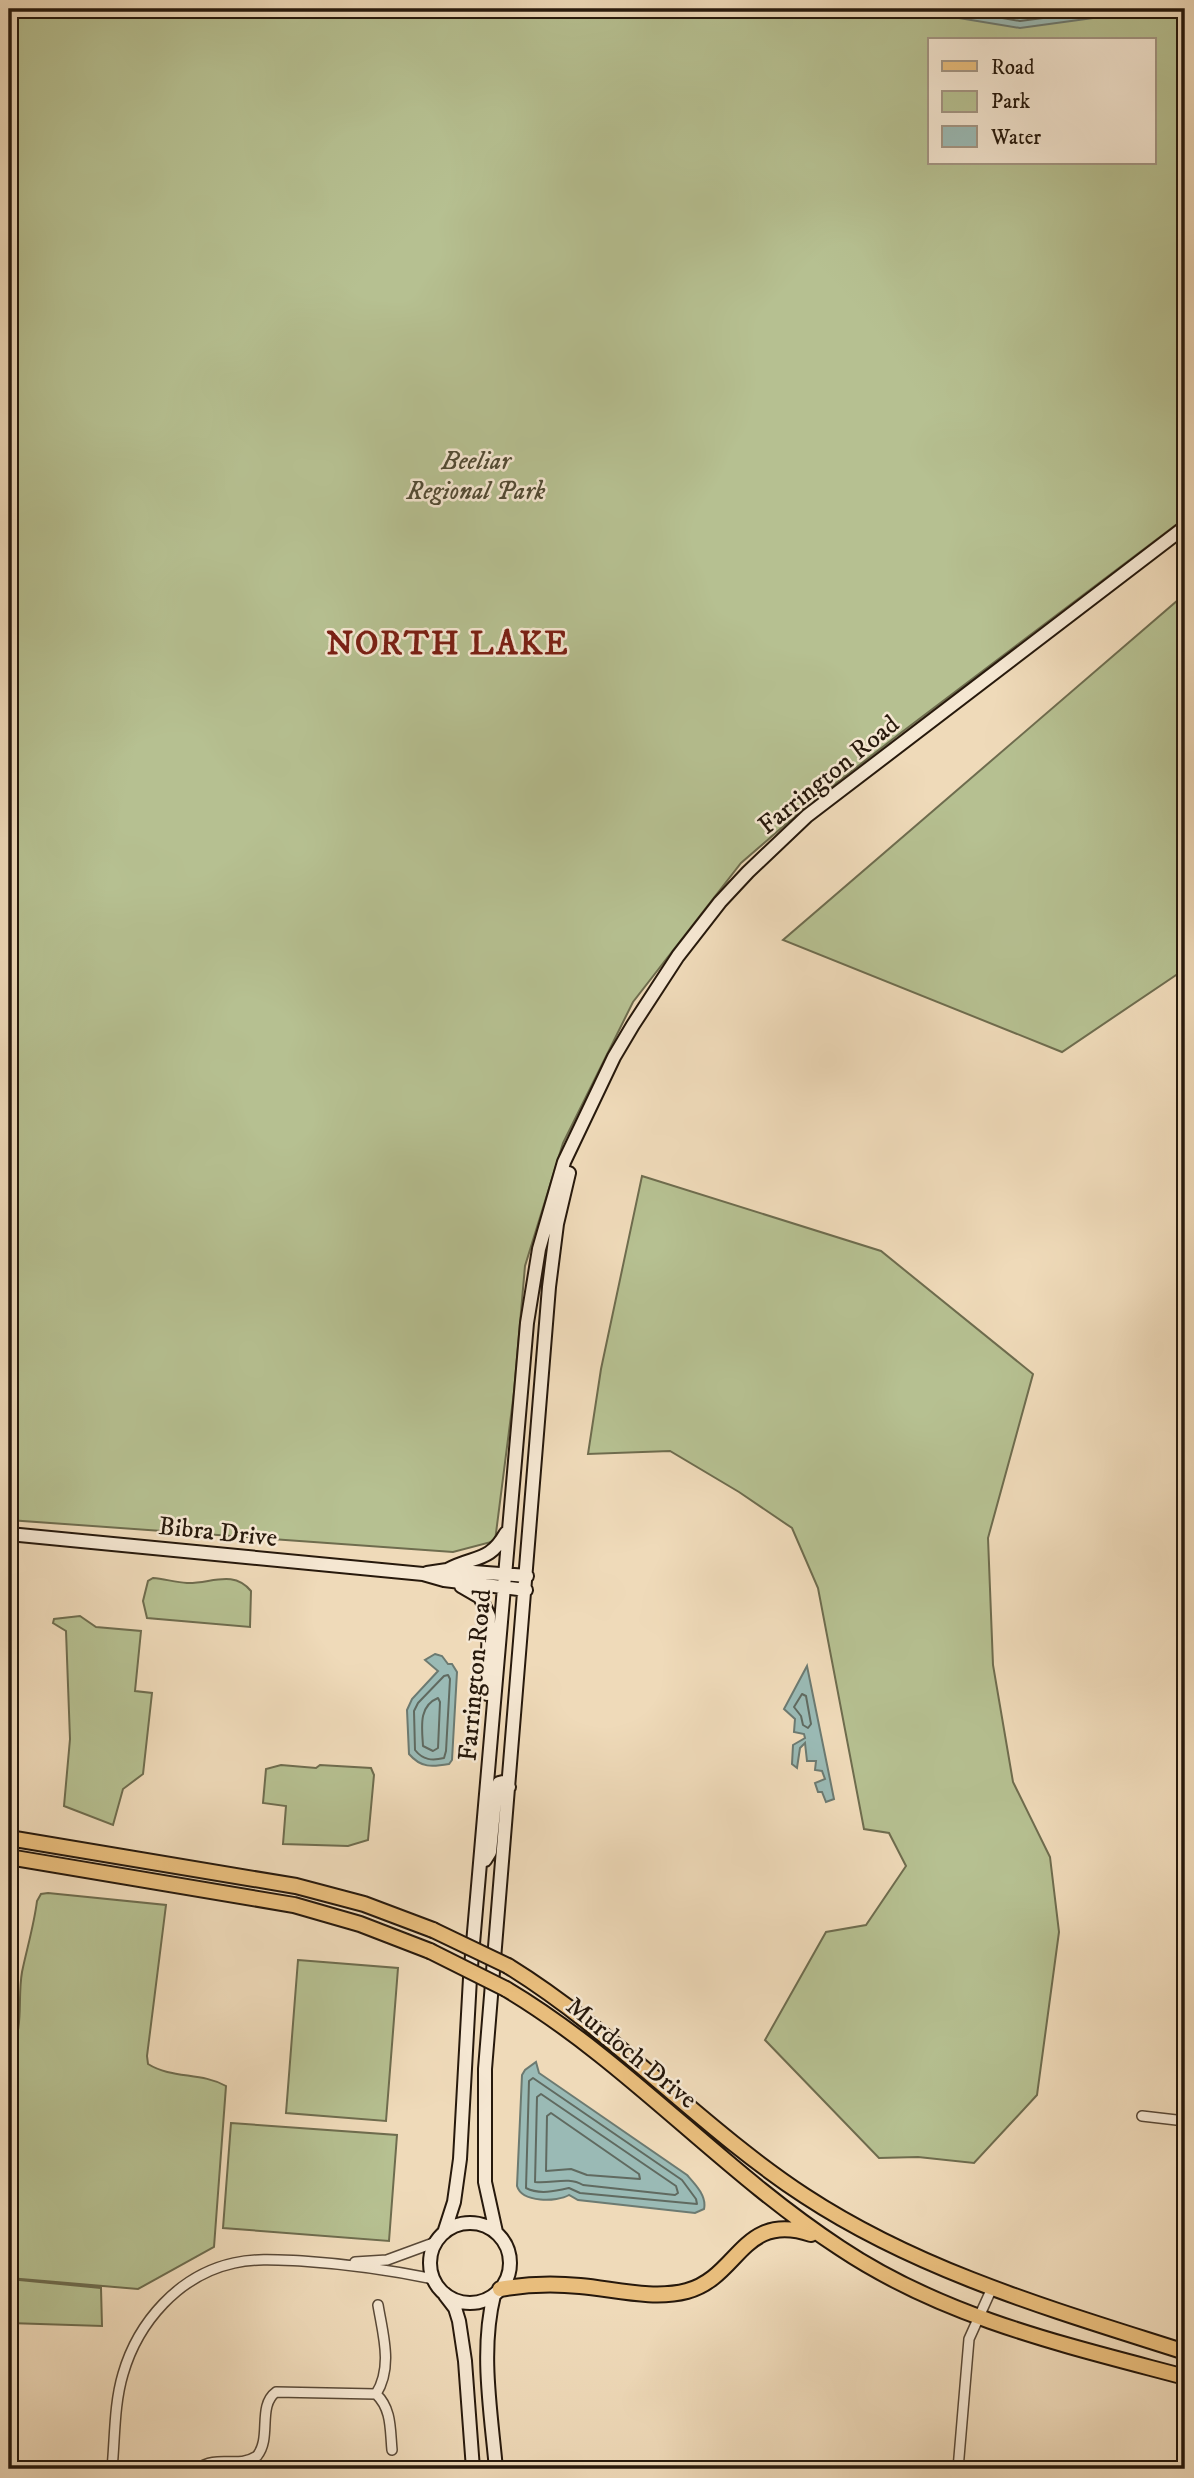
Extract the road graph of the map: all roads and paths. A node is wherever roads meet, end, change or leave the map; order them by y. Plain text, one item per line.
1 (1185, 527) edge
2 (581, 1129) junction
3 (508, 1529) junction
4 (9, 1534) edge
5 (446, 1575) junction
6 (504, 1581) junction
7 (526, 1583) junction
8 (491, 1740) junction
9 (509, 1787) junction
10 (9, 1838) edge
11 (9, 1857) edge
12 (480, 1866) junction
13 (1142, 2116) dead end
14 (1185, 2121) edge
15 (496, 2232) junction
16 (440, 2237) junction
17 (826, 2239) junction
18 (332, 2263) junction
19 (434, 2279) junction
20 (992, 2288) junction
21 (443, 2292) junction
22 (497, 2292) junction
23 (378, 2305) dead end
24 (980, 2318) junction
25 (1185, 2352) edge
26 (1185, 2377) edge
27 (376, 2394) junction
28 (392, 2450) dead end
29 (112, 2469) edge
30 (197, 2469) edge
31 (473, 2469) edge
32 (496, 2469) edge
33 (958, 2469) edge

1 - 2 main road, Farrington Road
2 - 3 main road, Farrington Road
2 - 7 main road, Farrington Road
3 - 5 main road
3 - 6 main road, Farrington Road
4 - 5 main road, Bibra Drive
5 - 6 main road, Bibra Drive
5 - 8 main road
6 - 7 main road, Bibra Drive
6 - 8 main road, Farrington Road
7 - 9 main road, Farrington Road
8 - 12 main road, Farrington Road
9 - 12 main road
9 - 15 main road, Farrington Road
10 - 20 main road, Murdoch Drive, bridge
11 - 17 main road, Murdoch Drive, bridge
12 - 16 main road, Farrington Road
13 - 14 street
15 - 16 main road
15 - 22 main road
16 - 18 street
16 - 19 main road
17 - 22 main road
17 - 24 main road, Murdoch Drive
18 - 19 street
18 - 29 street
19 - 21 main road
20 - 24 street
20 - 25 main road, Murdoch Drive
21 - 22 main road
21 - 31 main road
22 - 32 main road
23 - 27 street
24 - 26 main road, Murdoch Drive
24 - 33 street
27 - 28 street
27 - 30 street

